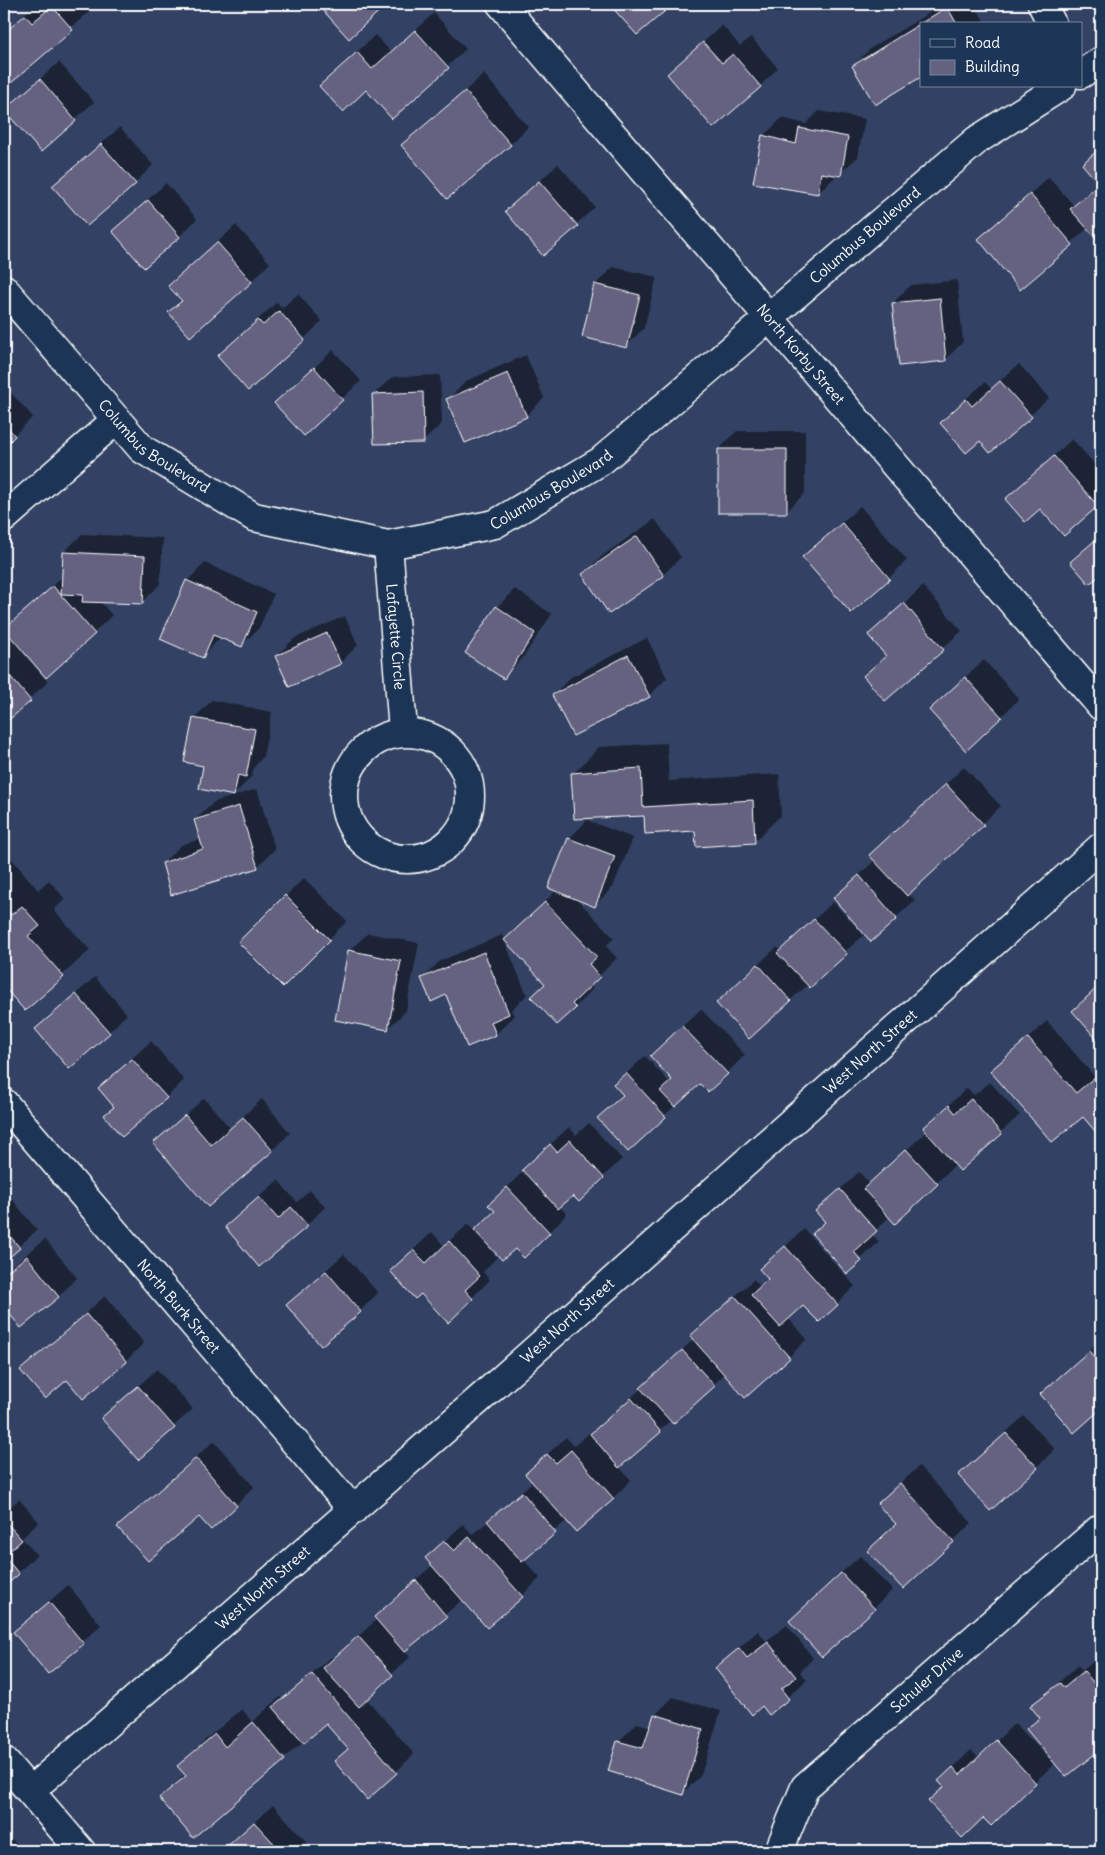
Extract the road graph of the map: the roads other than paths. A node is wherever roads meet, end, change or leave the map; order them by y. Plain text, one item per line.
1 (501, 4) edge
2 (1042, 4) edge
3 (1051, 22) edge
4 (1101, 61) edge
5 (1082, 73) edge
6 (1059, 88) edge
7 (4, 289) edge
8 (768, 317) junction
9 (116, 420) junction
10 (4, 518) edge
11 (388, 545) junction
12 (1101, 706) edge
13 (403, 730) junction
14 (1101, 847) edge
15 (4, 1103) edge
16 (353, 1510) junction
17 (1101, 1528) edge
18 (4, 1761) edge
19 (30, 1792) junction
20 (81, 1851) edge
21 (779, 1851) edge

1 - 8 street, North Korby Street
2 - 3 street
4 - 5 street
6 - 8 street, Columbus Boulevard
7 - 9 street, Columbus Boulevard
8 - 11 street, Columbus Boulevard
8 - 12 street, North Korby Street
9 - 10 street
9 - 11 street, Columbus Boulevard
11 - 13 street, Lafayette Circle
13 - 13 street
14 - 16 street, West North Street
15 - 16 street, North Burk Street
16 - 19 street, West North Street
17 - 21 street, Schuler Drive
18 - 19 street
19 - 20 street

